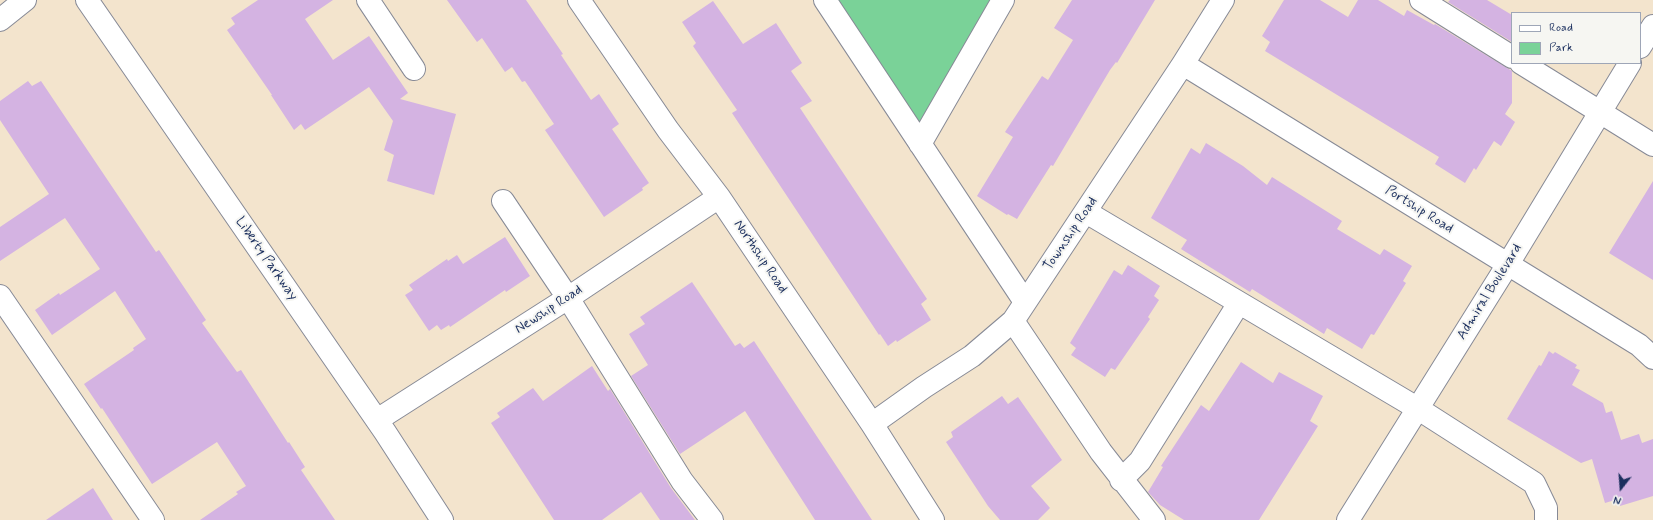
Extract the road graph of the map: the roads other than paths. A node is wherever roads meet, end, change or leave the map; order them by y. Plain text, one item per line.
1 (24, 0) edge
2 (87, 0) edge
3 (368, 0) edge
4 (579, 0) edge
5 (825, 0) edge
6 (1004, 0) edge
7 (1223, 0) edge
8 (1428, 2) edge
9 (0, 20) edge
10 (1653, 26) edge
11 (1641, 45) edge
12 (1511, 56) edge
13 (1184, 64) junction
14 (1523, 64) edge
15 (1629, 64) edge
16 (414, 69) dead end
17 (1600, 113) junction
18 (920, 144) junction
19 (1653, 145) edge
20 (719, 197) junction
21 (503, 201) dead end
22 (1086, 212) junction
23 (1508, 264) junction
24 (0, 296) edge
25 (568, 298) junction
26 (1025, 302) junction
27 (1239, 303) junction
28 (1013, 321) junction
29 (1653, 358) edge
30 (1416, 408) junction
31 (377, 420) junction
32 (872, 424) junction
33 (1121, 480) junction
34 (153, 520) edge
35 (442, 520) edge
36 (712, 520) edge
37 (934, 520) edge
38 (1154, 520) edge
39 (1348, 520) edge
40 (1546, 520) edge

1 - 9 street
2 - 31 street, Liberty Parkway
3 - 16 street
4 - 20 street, Northship Road
5 - 18 street
6 - 18 street
7 - 13 street, Township Road
8 - 12 street
10 - 11 street
13 - 22 street, Township Road
13 - 23 street, Portship Road
14 - 17 street
15 - 17 street, Admiral Boulevard
17 - 19 street
17 - 23 street, Admiral Boulevard
18 - 26 street
20 - 25 street, Newship Road
20 - 32 street, Northship Road
21 - 25 street
22 - 26 street, Township Road
22 - 27 street
23 - 29 street, Portship Road
23 - 30 street, Admiral Boulevard
24 - 34 street
25 - 31 street, Newship Road
25 - 36 street
26 - 28 street, Township Road
27 - 30 street
27 - 33 street
28 - 32 street, Township Road
28 - 33 street
30 - 39 street, Admiral Boulevard
30 - 40 street
31 - 35 street, Liberty Parkway
32 - 37 street, Northship Road
33 - 38 street

